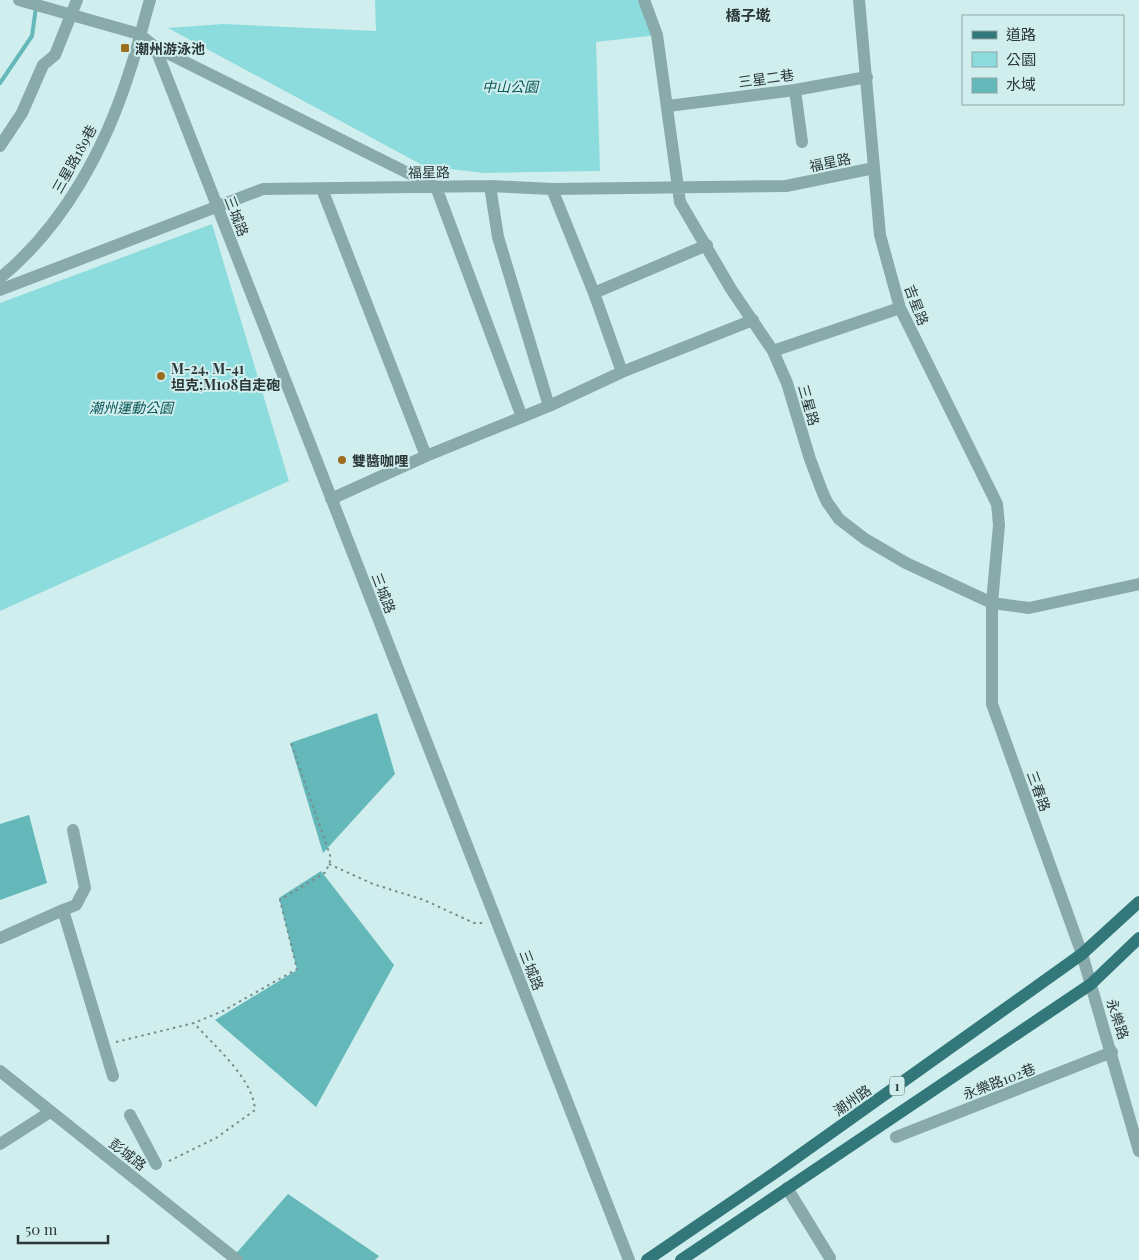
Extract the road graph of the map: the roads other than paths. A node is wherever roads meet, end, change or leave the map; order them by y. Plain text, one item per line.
1 (19, 0) edge
2 (77, 0) edge
3 (150, 0) edge
4 (644, 0) edge
5 (859, 0) edge
6 (72, 15) junction
7 (139, 34) junction
8 (155, 47) junction
9 (867, 78) junction
10 (795, 90) junction
11 (668, 106) junction
12 (802, 142) dead end
13 (0, 146) edge
14 (874, 168) junction
15 (490, 186) junction
16 (436, 187) junction
17 (322, 189) junction
18 (552, 189) junction
19 (678, 189) junction
20 (218, 207) junction
21 (707, 245) junction
22 (0, 278) edge
23 (0, 290) edge
24 (594, 293) junction
25 (900, 308) junction
26 (754, 320) junction
27 (772, 351) junction
28 (622, 372) junction
29 (549, 406) junction
30 (522, 417) junction
31 (426, 456) junction
32 (331, 499) junction
33 (1139, 584) edge
34 (992, 603) junction
35 (73, 830) dead end
36 (1139, 902) edge
37 (63, 910) junction
38 (0, 938) edge
39 (1139, 938) edge
40 (1082, 954) junction
41 (1091, 984) junction
42 (1112, 1052) junction
43 (0, 1071) edge
44 (113, 1076) dead end
45 (50, 1112) junction
46 (130, 1114) dead end
47 (896, 1137) dead end
48 (0, 1144) edge
49 (1139, 1150) edge
50 (156, 1164) road end
51 (786, 1188) junction
52 (830, 1258) dead end
53 (237, 1260) edge
54 (629, 1260) edge
55 (648, 1260) edge
56 (681, 1260) edge

1 - 6 street, 三城路
2 - 6 street
3 - 7 street
4 - 11 street, 三星路
5 - 9 street, 吉星路
6 - 7 street, 三城路
6 - 13 street
7 - 8 street, 三城路
7 - 22 street, 三星路189巷
8 - 16 street
8 - 20 street, 三城路
9 - 10 street, 三星二巷
9 - 14 street, 吉星路
10 - 11 street, 三星二巷
10 - 12 street
11 - 19 street, 三星路
14 - 19 street, 福星路
14 - 25 street, 吉星路
15 - 16 street, 福星路
15 - 18 street, 福星路
15 - 29 street
16 - 17 street, 福星路
16 - 30 street
17 - 20 street, 福星路
17 - 31 street
18 - 19 street, 福星路
18 - 24 street
19 - 21 street, 三星路
20 - 23 street, 福星路
20 - 32 street, 三城路
21 - 24 street
21 - 26 street, 三星路
24 - 28 street
25 - 27 street
25 - 34 street, 吉星路
26 - 27 street, 三星路
26 - 28 street
27 - 34 street, 三星路
28 - 29 street
29 - 30 street
30 - 31 street
31 - 32 street
32 - 54 street, 三城路
33 - 34 street, 三星路
34 - 40 street, 三春路
35 - 37 street
36 - 40 main road, 潮州路 / 1
37 - 38 street
37 - 44 street
39 - 41 main road, 1
40 - 41 street, 三春路
40 - 55 main road, 潮州路 / 1
41 - 42 street, 永樂路
41 - 51 main road, 1
42 - 47 street, 永樂路102巷
42 - 49 street, 永樂路
43 - 45 street, 彭城路
45 - 48 street
45 - 53 street, 彭城路
46 - 50 street
51 - 52 street
51 - 56 main road, 1

